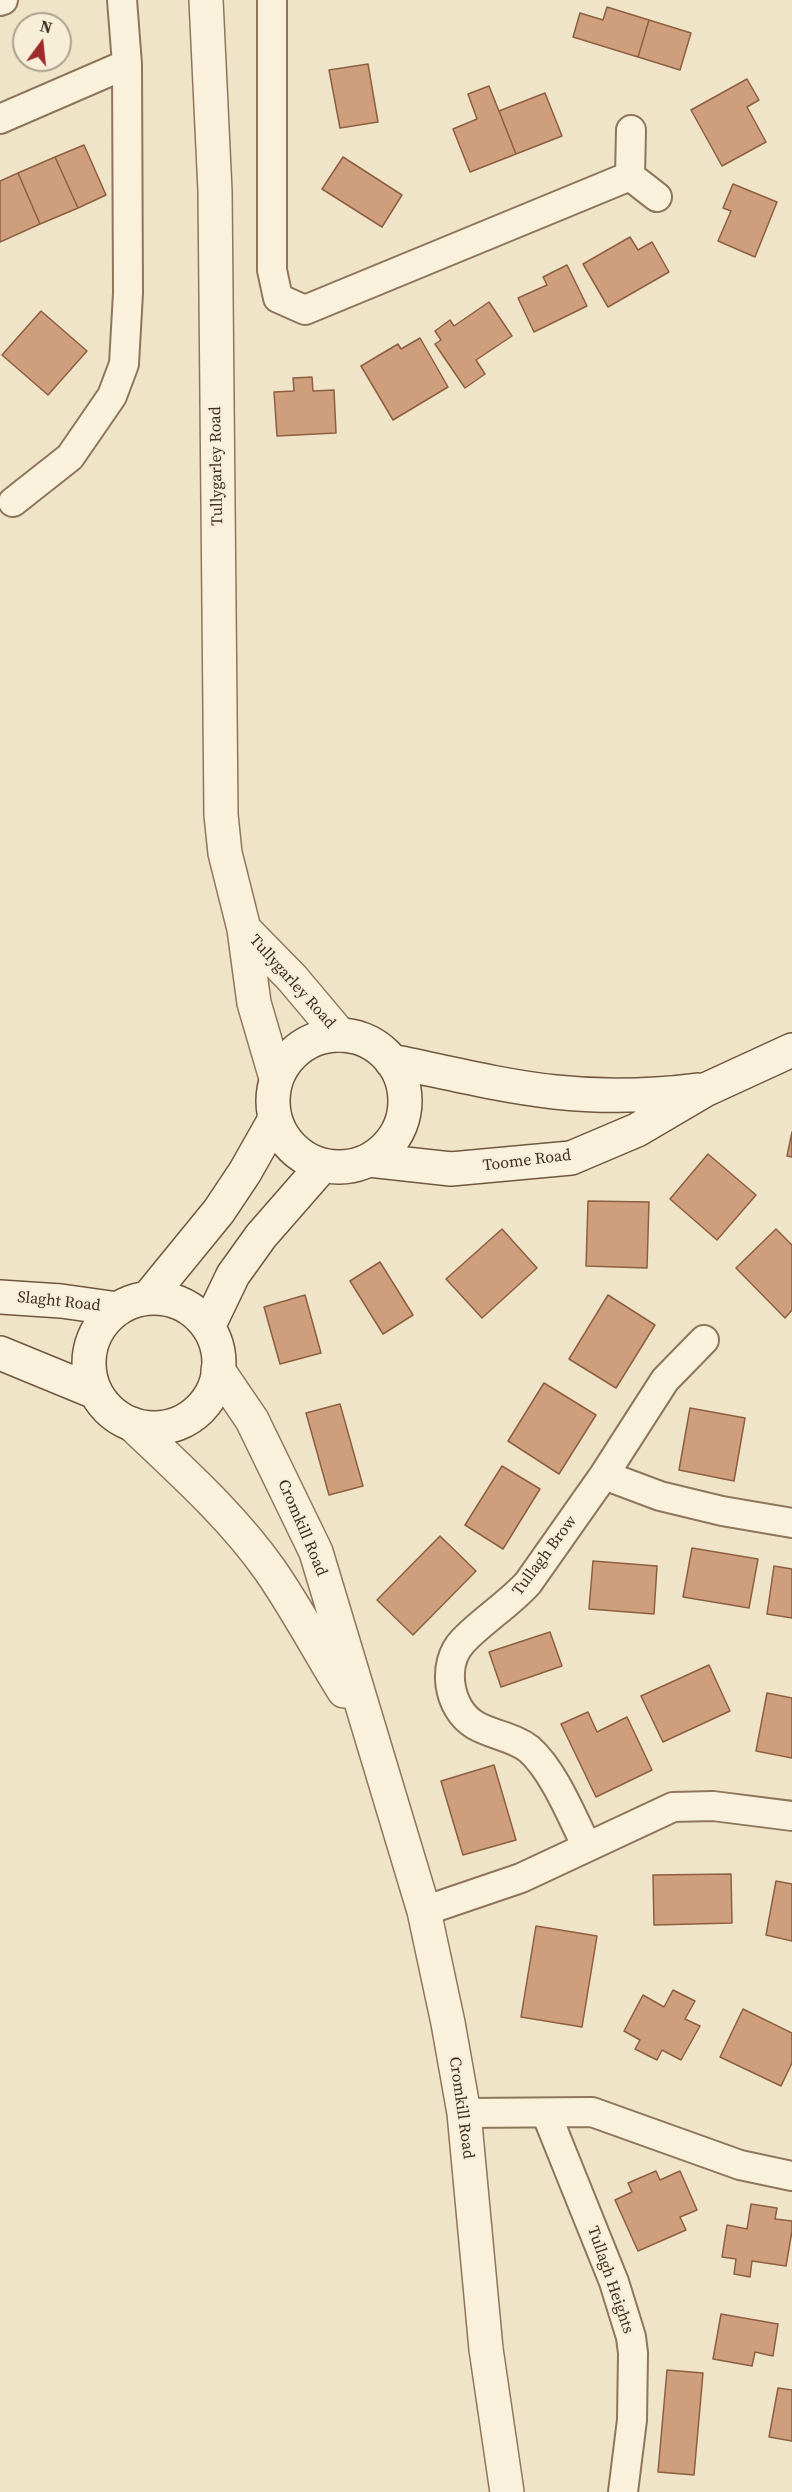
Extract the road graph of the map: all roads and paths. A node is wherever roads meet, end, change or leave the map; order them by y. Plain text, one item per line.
1 (122, 0) edge
2 (206, 0) edge
3 (272, 0) edge
4 (127, 64) junction
5 (0, 119) edge
6 (632, 130) dead end
7 (630, 176) junction
8 (657, 197) dead end
9 (13, 502) dead end
10 (244, 929) junction
11 (340, 1035) junction
12 (792, 1050) edge
13 (391, 1061) junction
14 (276, 1078) junction
15 (705, 1090) junction
16 (275, 1119) junction
17 (369, 1160) junction
18 (323, 1165) junction
19 (0, 1297) edge
20 (148, 1298) junction
21 (118, 1309) junction
22 (208, 1327) junction
23 (704, 1340) dead end
24 (0, 1353) edge
25 (218, 1370) junction
26 (95, 1392) junction
27 (132, 1424) junction
28 (604, 1474) junction
29 (792, 1523) edge
30 (370, 1733) junction
31 (792, 1816) edge
32 (587, 1847) junction
33 (424, 1911) junction
34 (464, 2113) junction
35 (546, 2113) junction
36 (792, 2176) edge
37 (507, 2492) edge
38 (623, 2492) edge

1 - 4 street
2 - 10 street, Tullygarley Road
3 - 7 street
4 - 5 street
4 - 9 street
6 - 7 street
7 - 8 street
10 - 11 street, Tullygarley Road
10 - 14 street, Tullygarley Road
11 - 13 street
11 - 14 street
12 - 15 street, Toome Road
13 - 15 street, Toome Road
13 - 17 street
14 - 16 street
15 - 17 street, Toome Road
16 - 18 street
16 - 20 street
17 - 18 street
18 - 22 street
19 - 21 street, Slaght Road
20 - 21 street
20 - 22 street
21 - 26 street
22 - 25 street
23 - 28 street, Tullagh Brow
24 - 26 street
25 - 27 street
25 - 30 street, Cromkill Road
26 - 27 street
27 - 30 street, Cromkill Road
28 - 29 street
28 - 32 street, Tullagh Brow
30 - 33 street, Cromkill Road
31 - 32 street
32 - 33 street
33 - 34 street, Cromkill Road
34 - 35 street
34 - 37 street, Cromkill Road
35 - 36 street
35 - 38 street, Tullagh Heights

